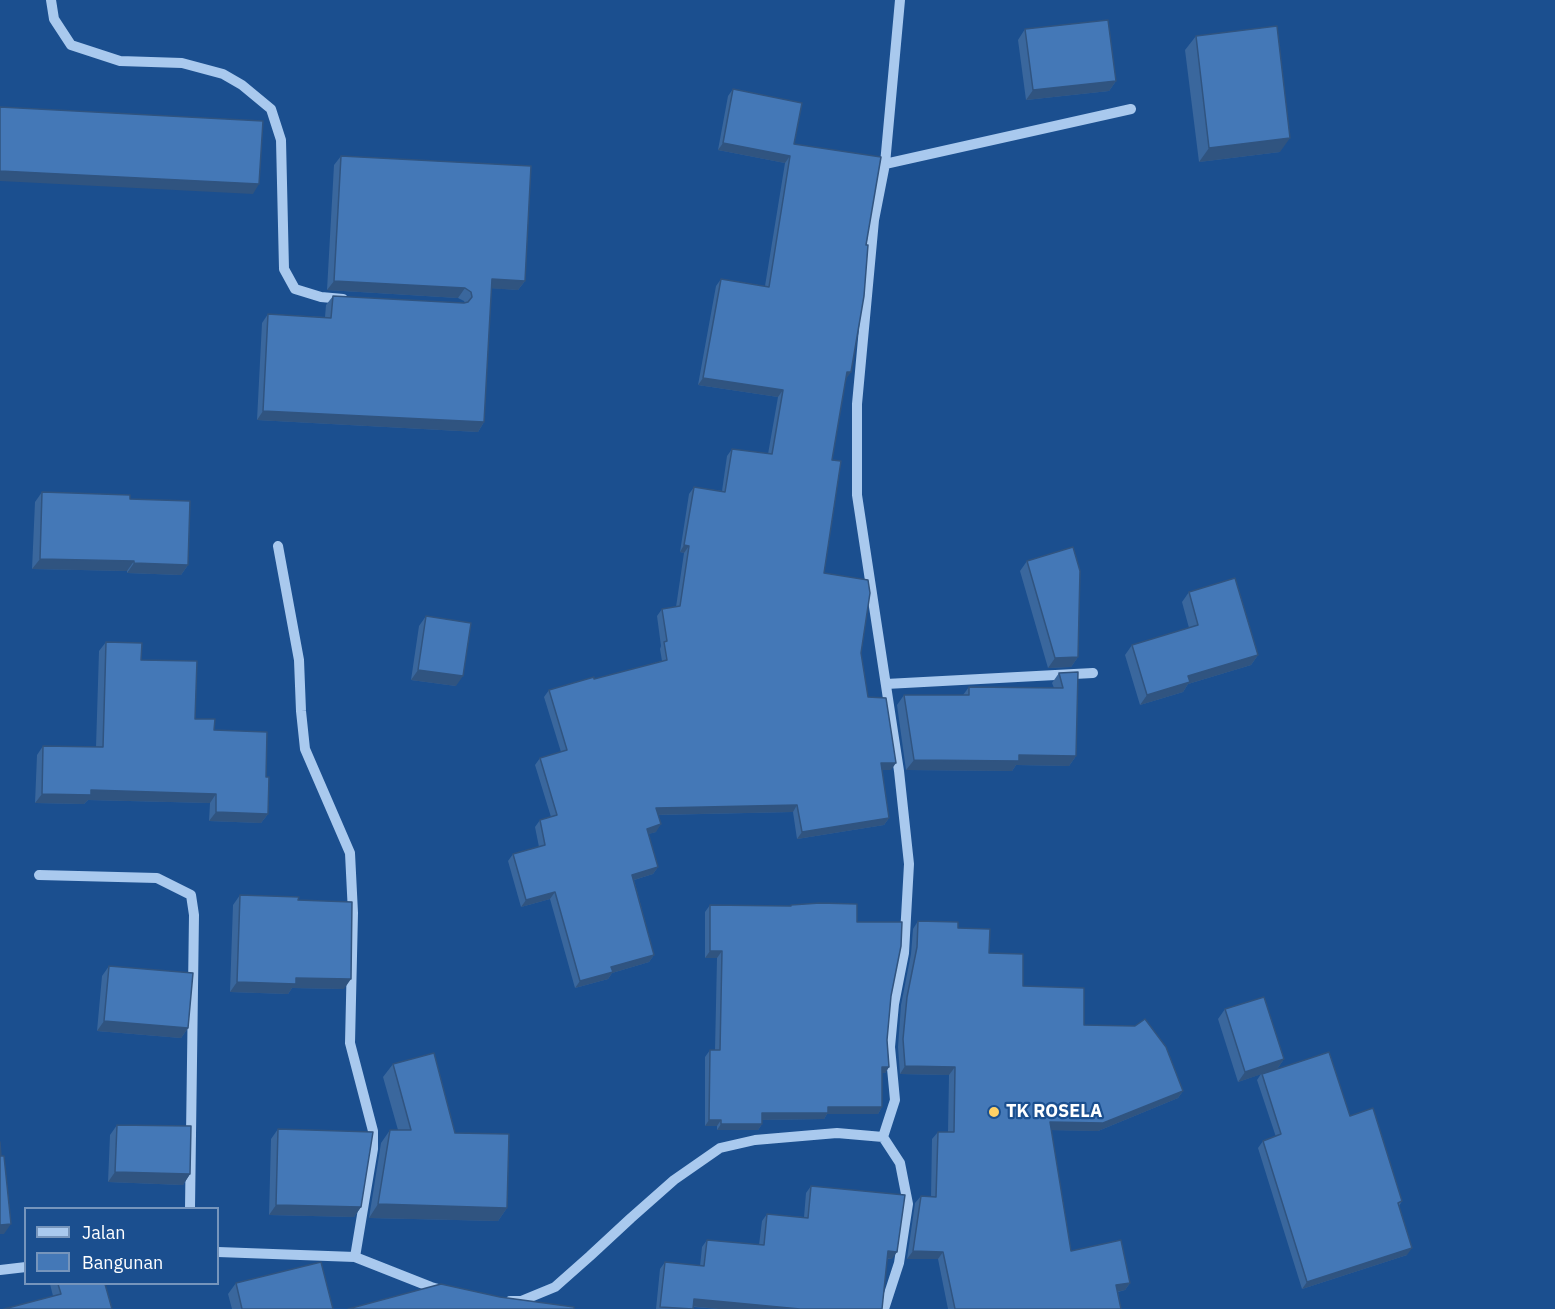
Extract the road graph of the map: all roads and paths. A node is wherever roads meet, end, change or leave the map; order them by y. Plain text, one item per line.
1 (51, 0) edge
2 (900, 0) edge
3 (1131, 109) dead end
4 (885, 164) junction
5 (355, 299) edge
6 (278, 546) dead end
7 (1093, 673) dead end
8 (886, 684) junction
9 (39, 875) dead end
10 (883, 1137) junction
11 (190, 1207) edge
12 (219, 1252) edge
13 (356, 1257) junction
14 (24, 1267) edge
15 (0, 1270) edge
16 (452, 1292) edge
17 (503, 1301) edge
18 (884, 1309) edge

1 - 5 street
2 - 4 street
3 - 4 street
4 - 8 street
6 - 13 street
7 - 8 street
8 - 10 street
9 - 11 street
10 - 17 street
10 - 18 street
12 - 13 street
13 - 16 street
14 - 15 street

